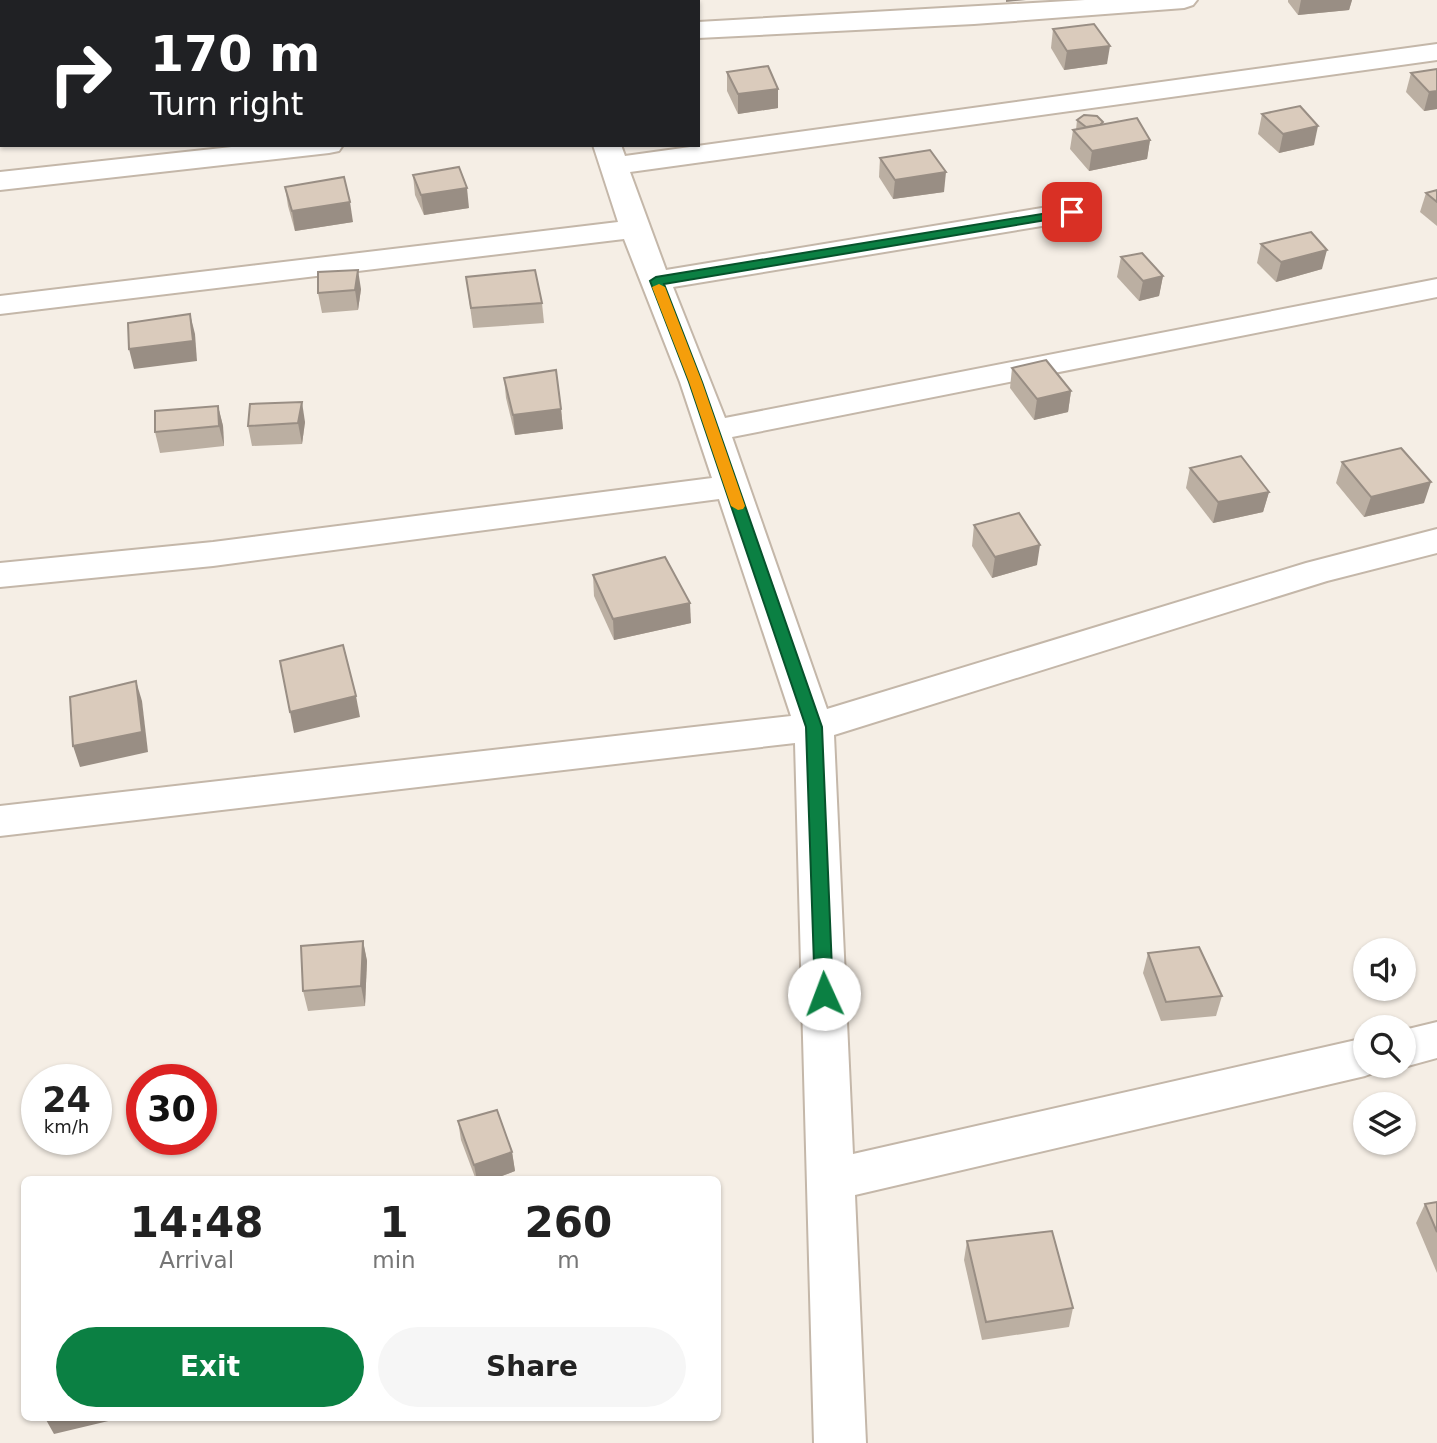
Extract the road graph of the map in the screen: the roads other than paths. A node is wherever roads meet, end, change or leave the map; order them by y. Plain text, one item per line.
1 (1184, 0) edge
2 (700, 30) edge
3 (1437, 52) edge
4 (700, 144) edge
5 (312, 147) edge
6 (675, 147) edge
7 (611, 155) edge
8 (0, 181) edge
9 (1072, 212) dead end
10 (635, 229) junction
11 (656, 281) junction
12 (1437, 288) edge
13 (0, 305) edge
14 (712, 431) junction
15 (732, 486) junction
16 (1437, 541) edge
17 (0, 575) edge
18 (814, 727) junction
19 (0, 821) edge
20 (1437, 1040) edge
21 (1416, 1045) edge
22 (1353, 1060) edge
23 (830, 1180) junction
24 (840, 1443) edge

1 - 2 street
3 - 4 street
5 - 8 street
6 - 7 street
7 - 10 street
9 - 11 street
10 - 11 street
10 - 13 street
11 - 14 street
12 - 14 street
14 - 15 street
15 - 17 street
15 - 18 street
16 - 18 street
18 - 19 street
18 - 23 street
20 - 21 street
22 - 23 street
23 - 24 street

